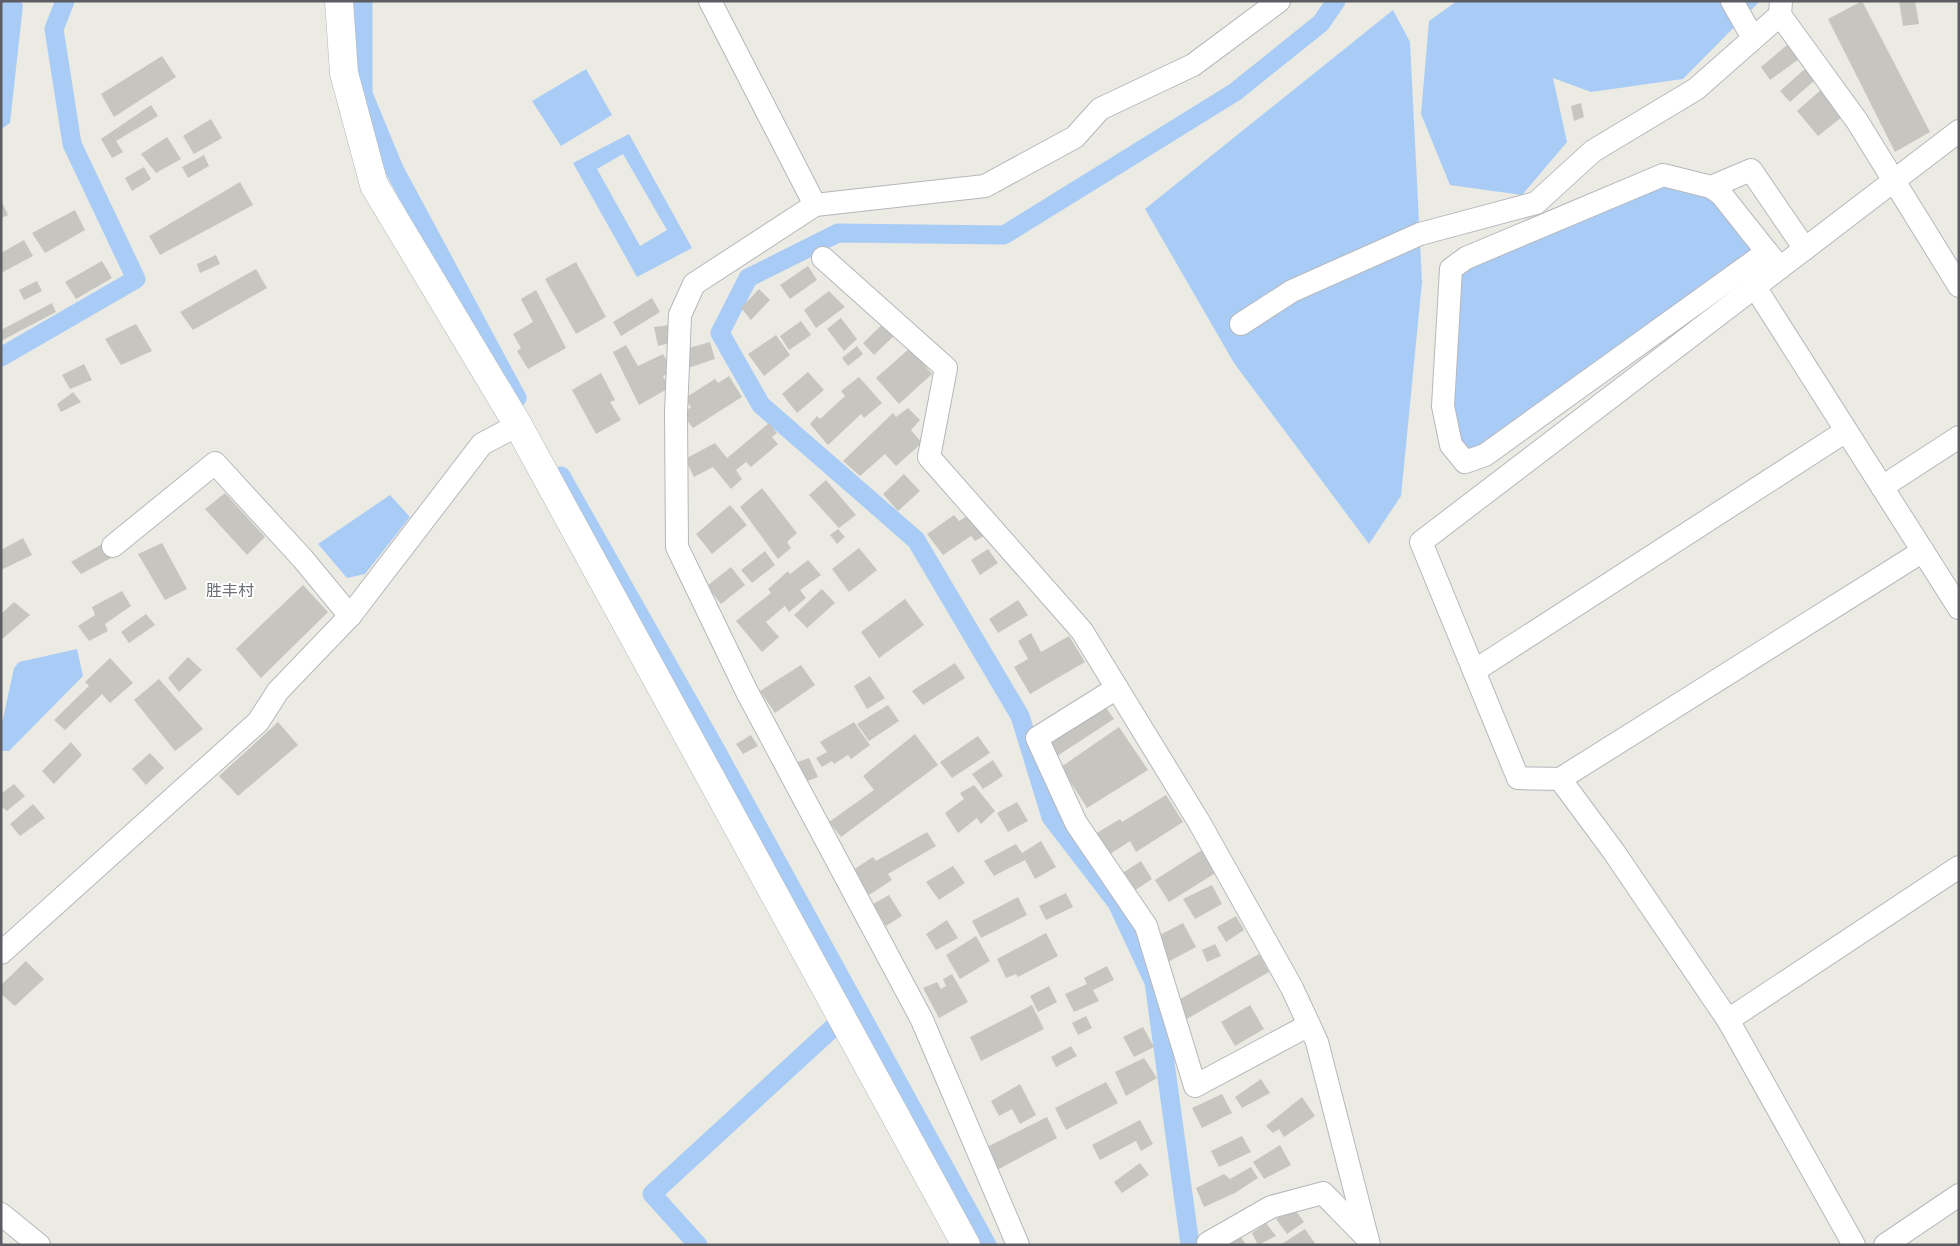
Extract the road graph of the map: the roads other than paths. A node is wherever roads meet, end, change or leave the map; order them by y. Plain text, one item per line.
1 (339, 1) edge
2 (710, 1) edge
3 (1279, 1) edge
4 (1732, 1) edge
5 (1780, 8) edge
6 (1753, 38) junction
7 (1959, 131) edge
8 (1894, 181) junction
9 (1712, 187) junction
10 (815, 205) junction
11 (1804, 249) junction
12 (823, 258) dead end
13 (1774, 260) junction
14 (1959, 286) edge
15 (1755, 287) junction
16 (1242, 324) dead end
17 (518, 425) junction
18 (1846, 431) junction
19 (1959, 437) edge
20 (1882, 487) junction
21 (113, 546) dead end
22 (1923, 551) junction
23 (1959, 608) edge
24 (350, 616) junction
25 (1474, 671) junction
26 (1117, 688) junction
27 (1560, 779) junction
28 (1959, 867) edge
29 (1, 953) edge
30 (1728, 1020) junction
31 (1309, 1025) junction
32 (1959, 1195) edge
33 (1, 1214) edge
34 (1368, 1242) edge
35 (39, 1245) edge
36 (966, 1245) edge
37 (1018, 1245) edge
38 (1208, 1245) edge
39 (1854, 1245) edge
40 (1885, 1245) edge

1 - 17 street
2 - 10 street
3 - 10 street
4 - 6 street
5 - 6 street
5 - 8 street
6 - 16 street
7 - 8 street
8 - 11 street
8 - 14 street
9 - 11 street
9 - 13 street
9 - 13 street
10 - 37 street
11 - 13 street
12 - 26 street
13 - 15 street
15 - 18 street
15 - 25 street
17 - 24 street
17 - 36 street
18 - 20 street
18 - 25 street
19 - 20 street
20 - 22 street
21 - 24 street
22 - 23 street
22 - 27 street
24 - 29 street
25 - 27 street
26 - 31 street
26 - 31 street
27 - 30 street
28 - 30 street
30 - 39 street
31 - 34 street
32 - 40 street
33 - 35 street
34 - 38 street

